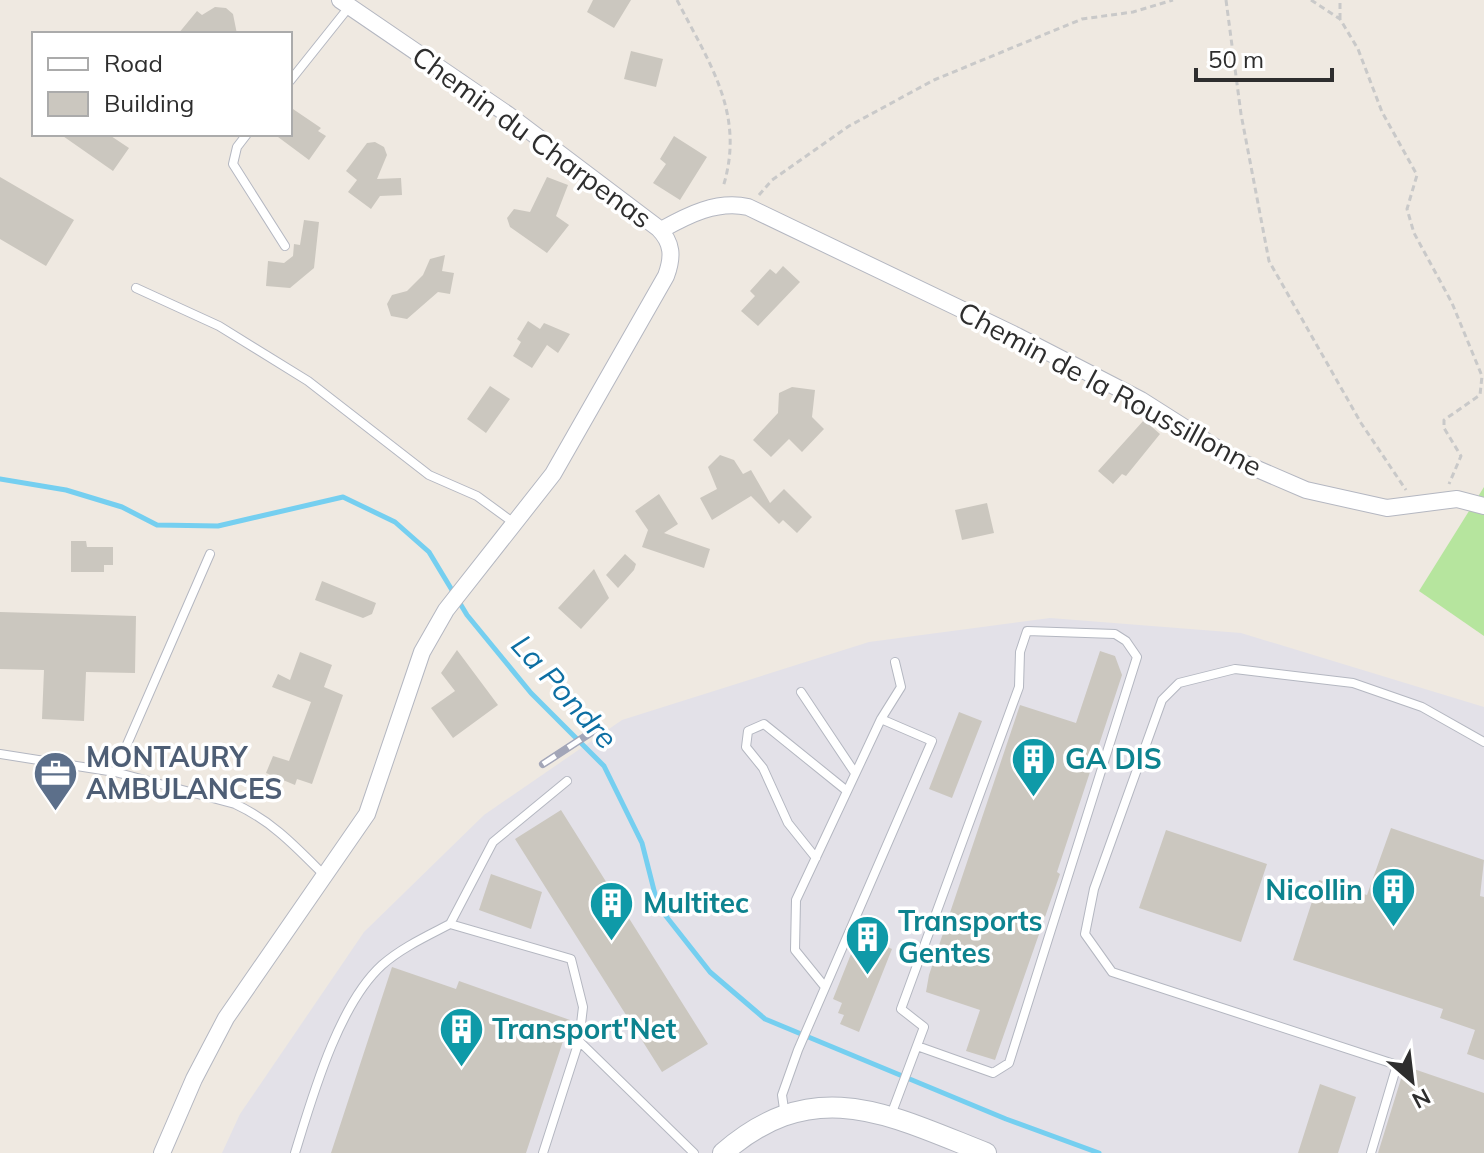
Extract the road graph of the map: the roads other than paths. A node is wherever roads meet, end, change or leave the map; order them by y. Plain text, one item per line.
1 (345, 3) edge
2 (292, 78) edge
3 (245, 136) edge
4 (661, 230) junction
5 (285, 246) dead end
6 (136, 288) dead end
7 (1484, 506) edge
8 (515, 523) junction
9 (210, 554) dead end
10 (895, 662) dead end
11 (801, 692) dead end
12 (881, 719) junction
13 (1484, 742) edge
14 (0, 754) edge
15 (115, 772) junction
16 (855, 773) junction
17 (567, 781) dead end
18 (847, 791) junction
19 (816, 858) junction
20 (324, 875) junction
21 (450, 924) junction
22 (825, 987) junction
23 (579, 1041) junction
24 (917, 1046) junction
25 (891, 1115) junction
26 (785, 1117) junction
27 (162, 1153) edge
28 (295, 1153) edge
29 (543, 1153) edge
30 (694, 1153) edge
31 (723, 1153) edge
32 (986, 1153) edge
33 (1371, 1153) edge

1 - 2 lane
1 - 4 street, Chemin du Charpenas
3 - 5 lane
4 - 7 street, Chemin de la Roussillonne
4 - 8 street, Chemin du Charpenas
6 - 8 lane
8 - 20 street, Chemin du Charpenas
9 - 15 lane
10 - 12 lane
11 - 16 lane
12 - 16 lane
12 - 22 lane
13 - 33 lane
14 - 15 lane
15 - 20 lane
16 - 18 lane
17 - 21 lane
18 - 19 lane
18 - 19 lane
19 - 22 lane
20 - 27 street, Chemin du Charpenas
21 - 23 lane
21 - 28 lane
22 - 26 lane
23 - 29 lane
23 - 30 lane
24 - 24 lane
24 - 25 lane
25 - 26 street
25 - 32 street
26 - 31 street

